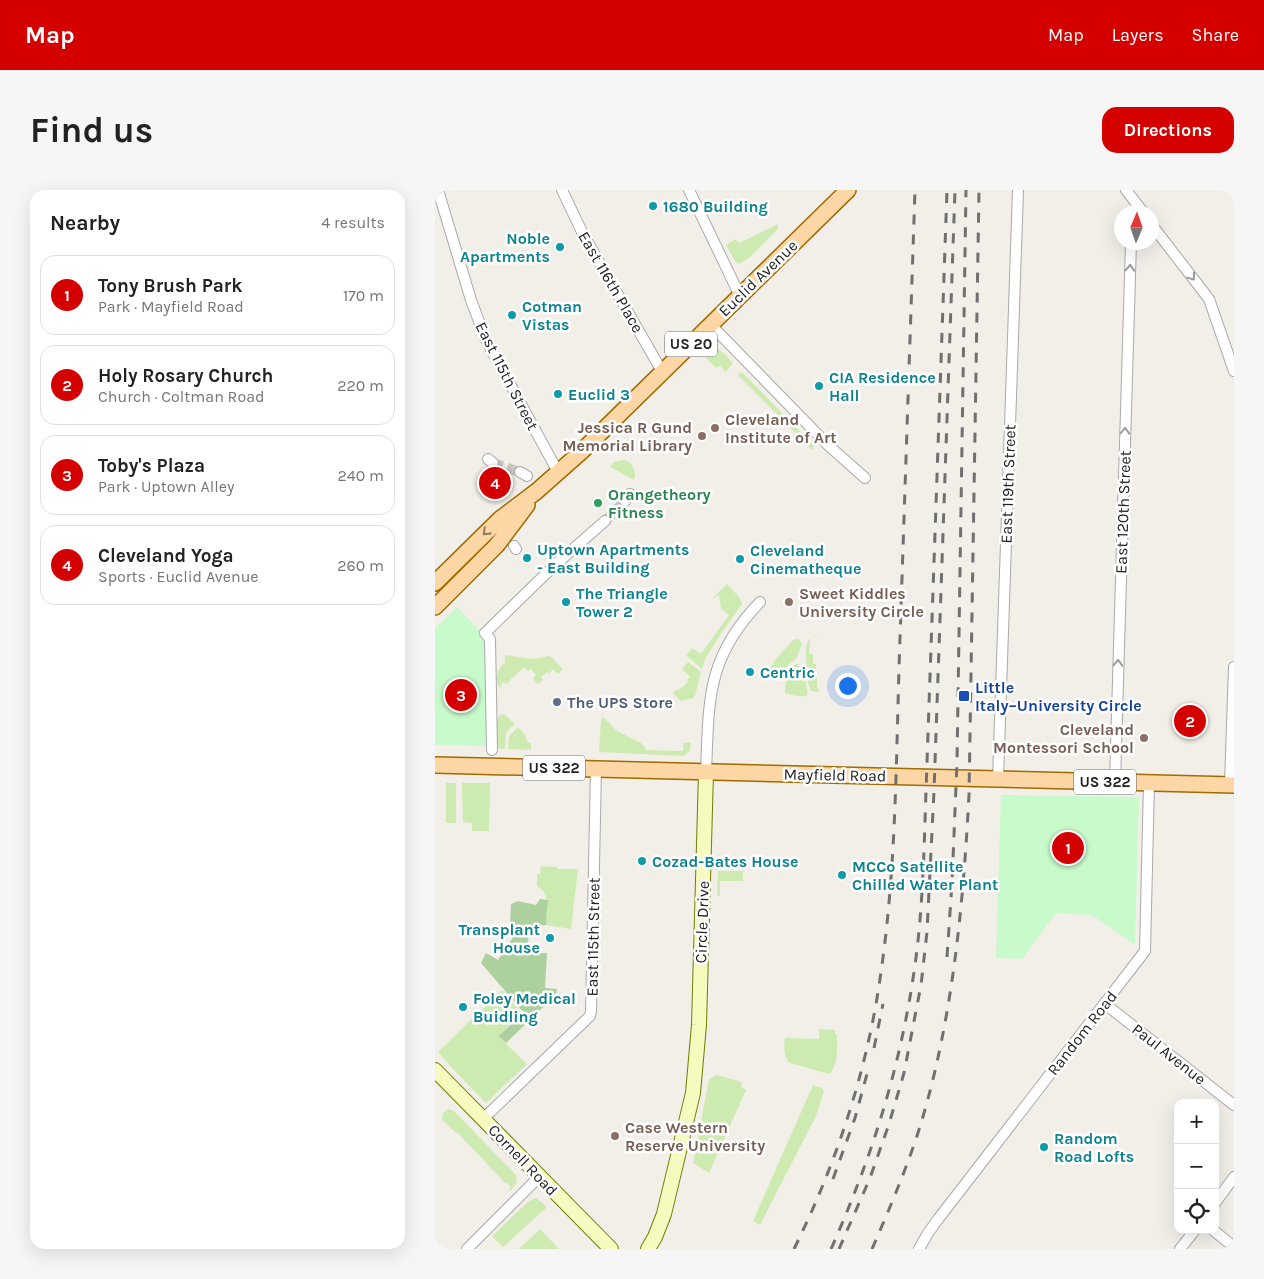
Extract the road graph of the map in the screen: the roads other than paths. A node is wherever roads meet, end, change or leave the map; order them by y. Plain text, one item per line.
1 (438, 190) edge
2 (562, 190) edge
3 (689, 190) edge
4 (1018, 190) edge
5 (846, 191) edge
6 (1129, 194) edge
7 (1138, 205) edge
8 (1159, 234) edge
9 (1131, 250) edge
10 (740, 296) junction
11 (710, 324) junction
12 (1234, 371) edge
13 (663, 373) junction
14 (558, 472) junction
15 (865, 478) dead end
16 (537, 491) junction
17 (605, 521) tunnel mouth
18 (435, 583) edge
19 (760, 602) dead end
20 (435, 607) edge
21 (1234, 667) edge
22 (492, 750) dead end
23 (435, 765) edge
24 (596, 769) junction
25 (706, 772) junction
26 (998, 778) junction
27 (1115, 782) junction
28 (1149, 783) junction
29 (1232, 785) edge
30 (1105, 1004) junction
31 (435, 1070) edge
32 (1234, 1105) edge
33 (483, 1119) junction
34 (539, 1177) junction
35 (1234, 1177) edge
36 (1219, 1197) edge
37 (1192, 1234) edge
38 (1218, 1234) edge
39 (1234, 1247) edge
40 (467, 1249) edge
41 (611, 1249) edge
42 (648, 1249) edge
43 (919, 1249) edge
44 (1180, 1249) edge

1 - 14 street, East 115th Street
2 - 13 street, East 116th Place
3 - 10 street
4 - 26 street, East 119th Street
5 - 10 main road, Euclid Avenue / US 20
6 - 7 street
8 -> 12 street
27 -> 9 street, East 120th Street
10 - 11 main road, Euclid Avenue / US 20
11 - 13 main road, Euclid Avenue / US 20
11 - 15 street
13 - 14 main road, Euclid Avenue / US 20
14 - 16 main road, Euclid Avenue / US 20
16 -> 18 main road, Euclid Avenue
16 - 20 main road, Euclid Avenue / US 20
17 - 22 street
19 - 25 street, Circle Drive
21 - 29 street
23 - 24 main road, Mayfield Road / US 322
24 - 25 main road, Mayfield Road / US 322
24 - 33 street, East 115th Street
25 - 26 main road, Mayfield Road / US 322
25 - 42 street, Circle Drive
26 - 27 main road, Mayfield Road / US 322
27 - 28 main road, Mayfield Road / US 322
28 - 29 main road, Mayfield Road / US 322
28 - 30 street, Random Road
30 - 32 street, Paul Avenue
30 - 43 street, Random Road
31 - 33 street, Cornell Road
33 - 34 street, Cornell Road
34 - 40 street
34 - 41 street, Cornell Road
35 - 36 street
37 - 44 street
38 - 39 street

